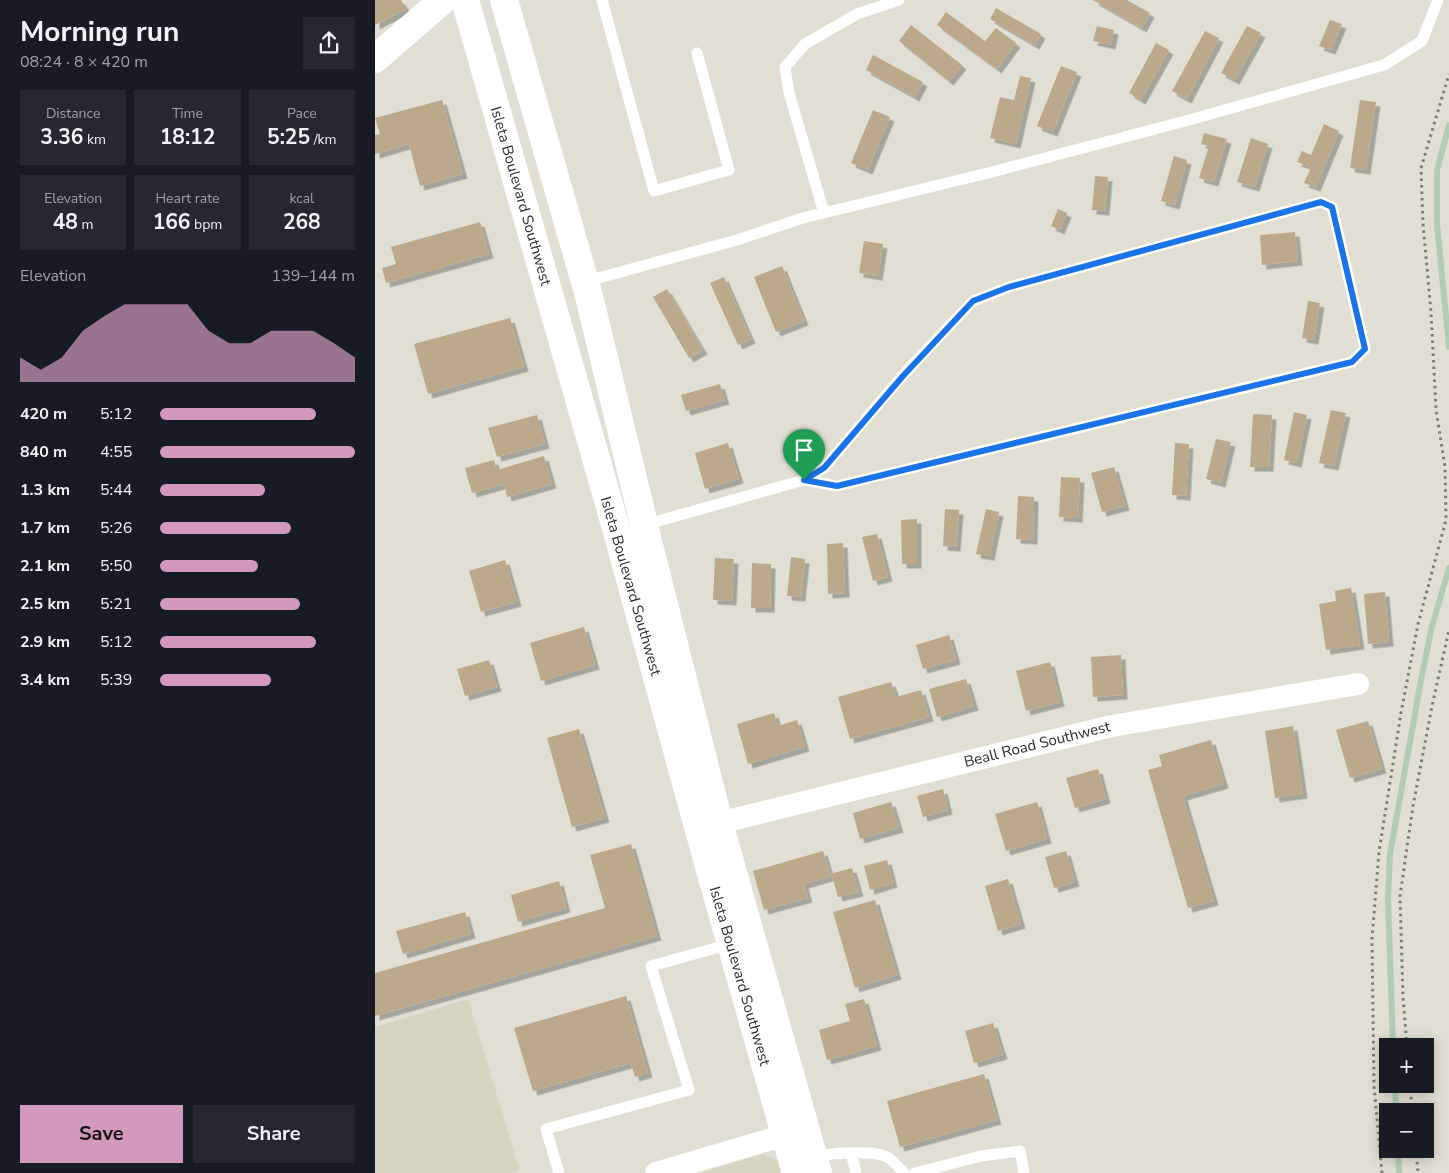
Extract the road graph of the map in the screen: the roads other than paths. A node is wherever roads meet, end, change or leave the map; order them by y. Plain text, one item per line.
1 (443, 0) edge
2 (465, 0) edge
3 (503, 0) edge
4 (602, 0) edge
5 (899, 0) edge
6 (1438, 0) edge
7 (697, 53) dead end
8 (375, 59) edge
9 (824, 213) junction
10 (585, 282) junction
11 (804, 480) junction
12 (644, 525) junction
13 (1358, 684) dead end
14 (719, 823) junction
15 (731, 944) junction
16 (795, 1132) junction
17 (851, 1153) junction
18 (809, 1167) edge
19 (559, 1173) edge
20 (656, 1173) edge
21 (857, 1173) edge
22 (904, 1173) edge
23 (915, 1173) edge
24 (1024, 1173) edge

1 - 8 main road
2 - 15 main road, Isleta Boulevard Southwest
3 - 10 main road, Isleta Boulevard Southwest
4 - 7 lane
5 - 9 lane
6 - 9 lane
9 - 10 lane
10 - 12 main road, Isleta Boulevard Southwest
11 - 11 lane
11 - 12 lane
12 - 14 main road, Isleta Boulevard Southwest
13 - 14 street, Beall Road Southwest
14 - 16 main road, Isleta Boulevard Southwest
15 - 16 main road, Isleta Boulevard Southwest
15 - 19 lane
16 - 18 main road, Isleta Boulevard Southwest
16 - 20 street
17 - 18 lane
17 - 21 lane
17 - 22 lane
23 - 24 lane

